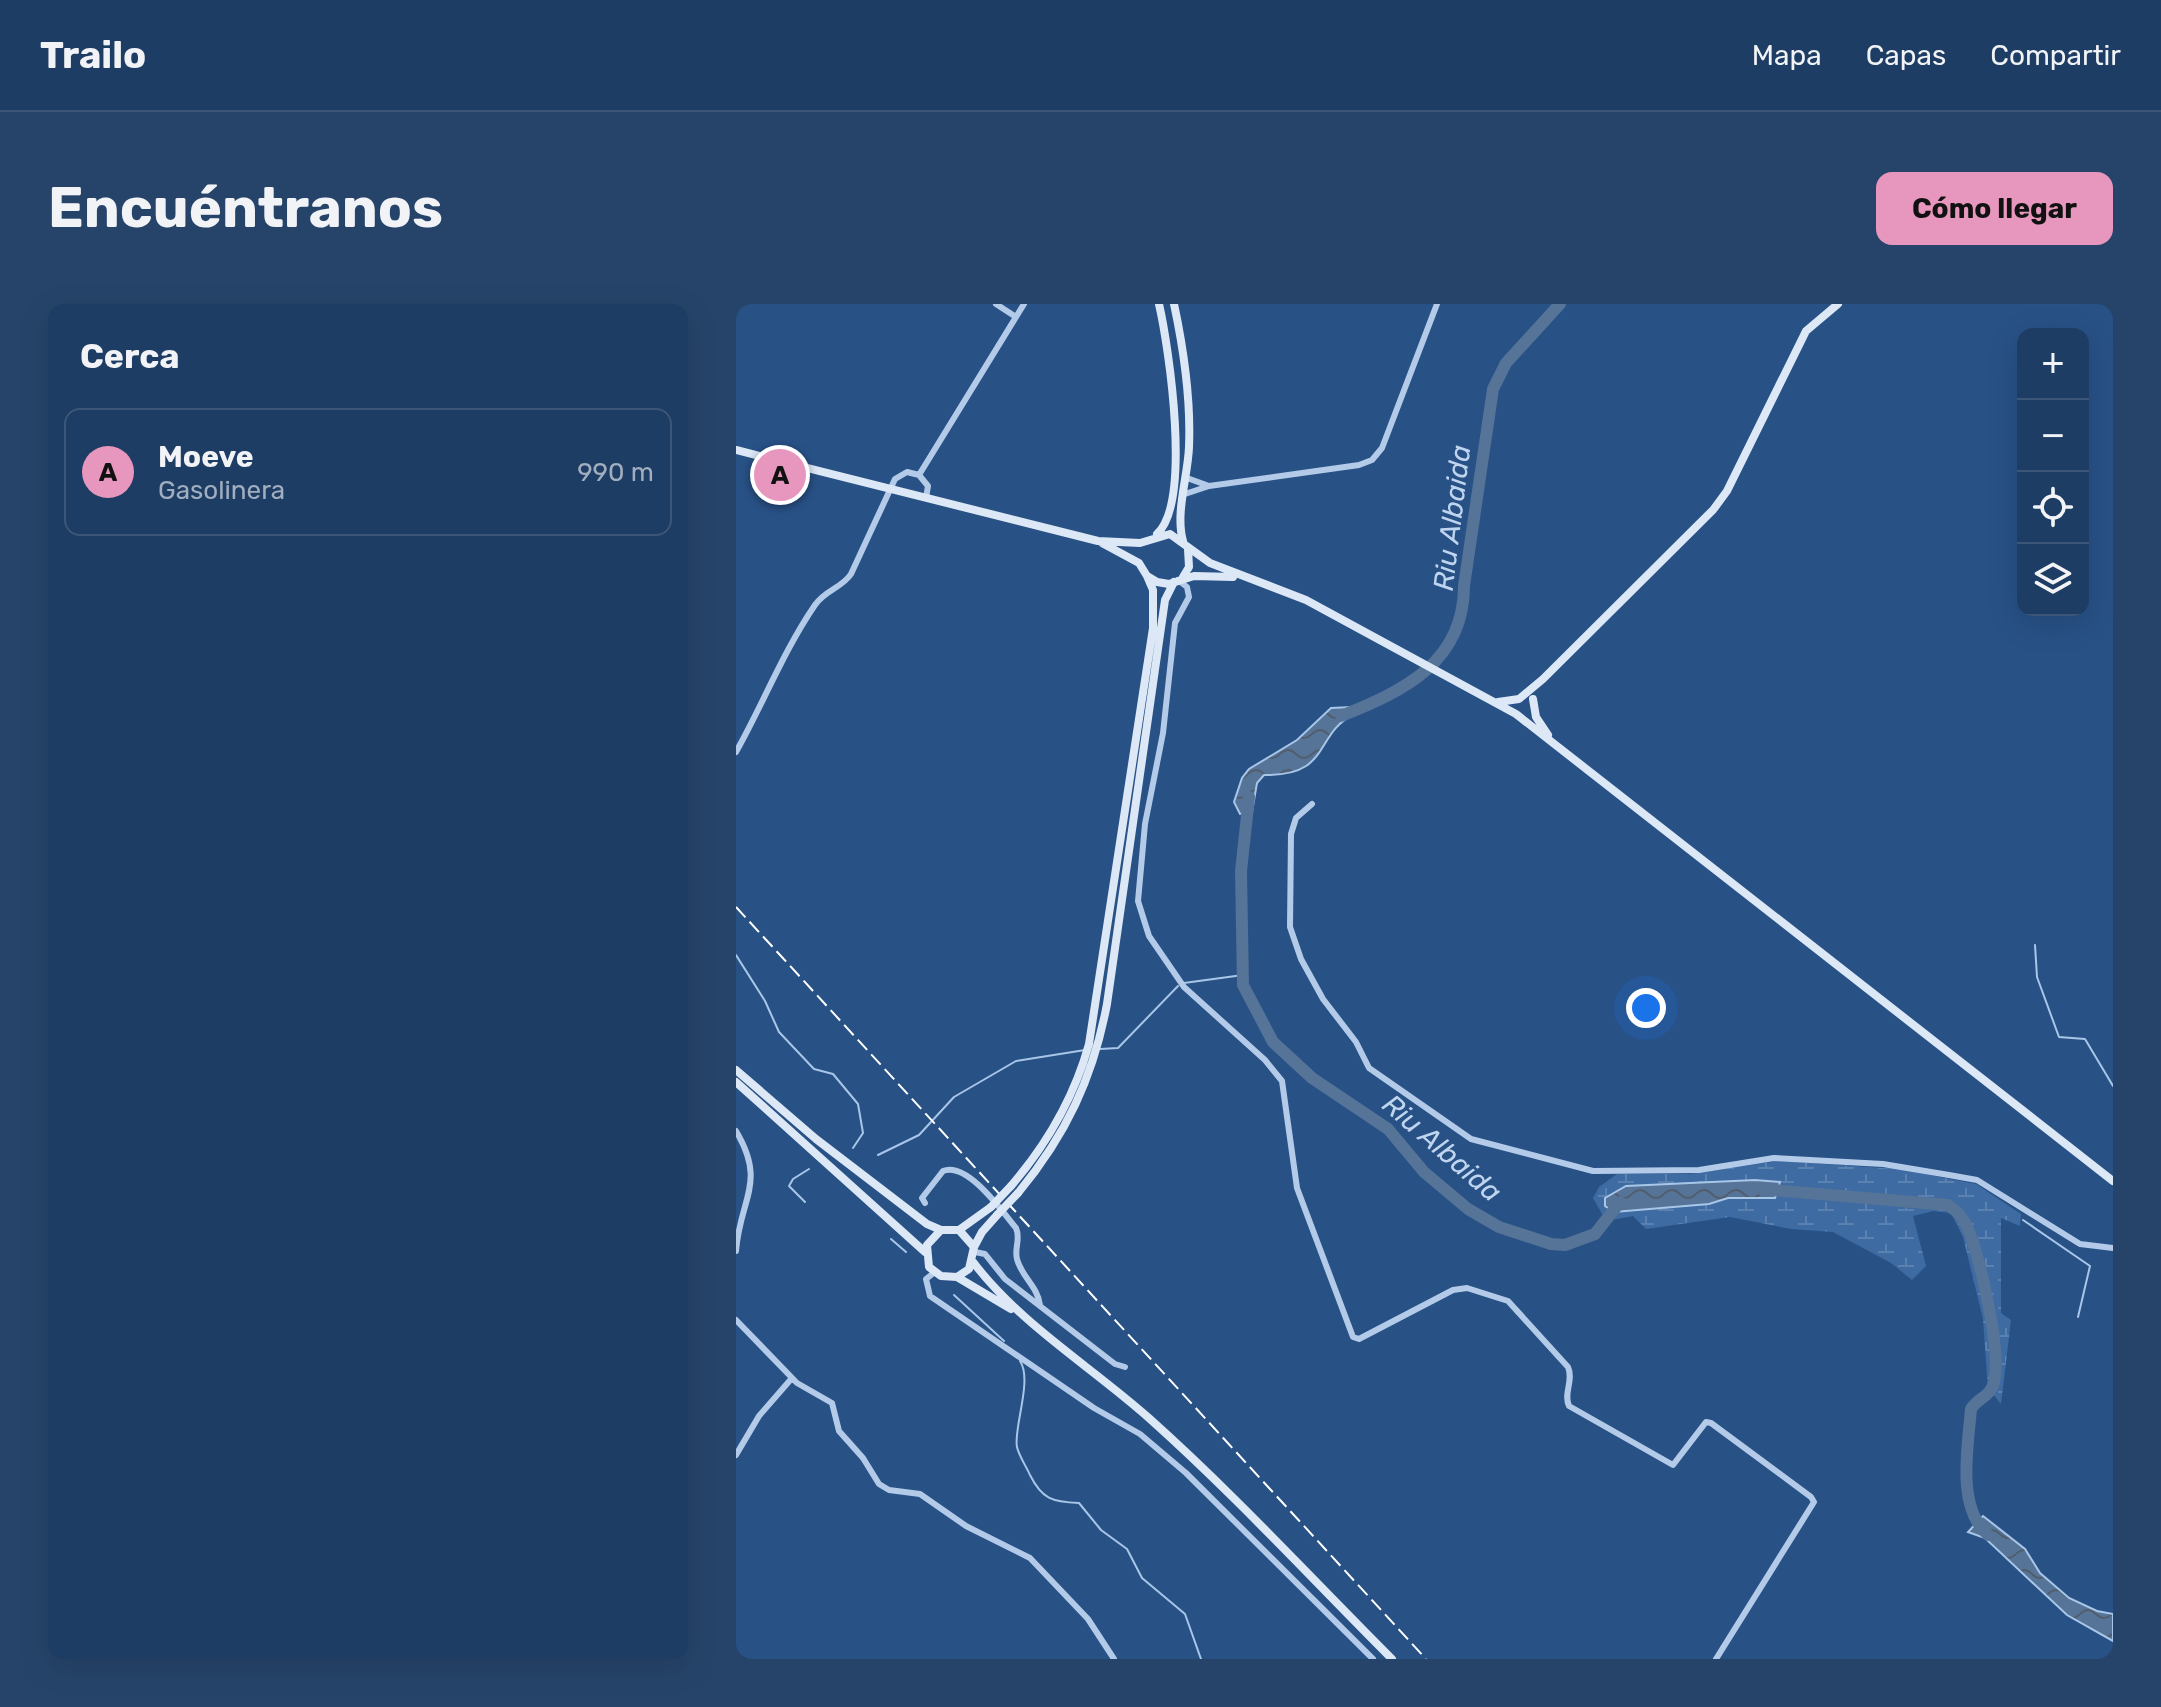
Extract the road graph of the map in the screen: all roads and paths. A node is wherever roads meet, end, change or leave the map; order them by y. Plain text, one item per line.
1 (996, 304) edge
2 (1024, 304) edge
3 (1159, 304) edge
4 (1174, 304) edge
5 (1437, 304) edge
6 (1838, 304) edge
7 (1016, 317) junction
8 (736, 450) edge
9 (919, 475) junction
10 (1187, 478) junction
11 (1209, 486) junction
12 (891, 490) junction
13 (1185, 494) junction
14 (926, 498) junction
15 (1152, 538) junction
16 (1098, 541) junction
17 (1186, 545) junction
18 (1142, 566) junction
19 (1147, 576) junction
20 (1239, 577) junction
21 (1178, 580) junction
22 (1543, 679) junction
23 (1519, 699) junction
24 (1533, 699) junction
25 (1498, 702) junction
26 (1516, 714) junction
27 (1559, 748) junction
28 (736, 752) edge
29 (1312, 804) dead end
30 (1102, 1004) junction
31 (736, 1070) edge
32 (736, 1082) edge
33 (736, 1131) edge
34 (2113, 1181) edge
35 (1015, 1189) junction
36 (925, 1203) dead end
37 (994, 1210) junction
38 (941, 1230) junction
39 (959, 1230) junction
40 (2113, 1248) edge
41 (975, 1250) junction
42 (736, 1251) edge
43 (925, 1252) junction
44 (973, 1262) junction
45 (935, 1272) junction
46 (957, 1277) junction
47 (1040, 1305) junction
48 (1027, 1318) junction
49 (736, 1320) edge
50 (1125, 1367) dead end
51 (792, 1378) junction
52 (736, 1455) edge
53 (1114, 1659) edge
54 (1373, 1659) edge
55 (1392, 1659) edge
56 (1716, 1659) edge

1 - 7 street
2 - 7 street
3 - 15 main road
4 - 10 main road
5 - 11 street
6 - 22 main road
7 - 9 street
8 - 12 main road
9 - 12 street
9 - 14 street
10 - 11 street
10 - 13 main road
11 - 13 street
12 - 14 main road
12 - 28 street
13 - 17 main road
14 - 16 main road
15 - 16 main road
15 - 17 main road
15 - 18 main road
16 - 18 main road
17 - 20 main road
17 - 21 main road
18 - 19 main road
19 - 21 main road
19 - 30 main road
20 - 21 main road
20 - 25 main road
21 - 30 main road
21 - 56 street
22 - 23 main road
22 - 24 main road
23 - 25 main road
23 - 26 main road
24 - 26 main road
24 - 27 main road
25 - 26 main road
26 - 27 main road
27 - 34 main road
29 - 40 street
30 - 35 main road
30 - 35 main road
31 - 38 main road
32 - 43 main road
33 - 42 street
35 - 37 main road, bridge
36 - 47 street
37 - 39 main road
37 - 41 main road
38 - 39 main road
38 - 43 main road
39 - 41 main road
41 - 44 main road
41 - 47 street
43 - 45 main road
44 - 46 main road
44 - 48 main road
45 - 46 main road
45 - 54 street
46 - 48 main road
47 - 50 street
48 - 55 main road
49 - 51 street
51 - 52 street
51 - 53 street

